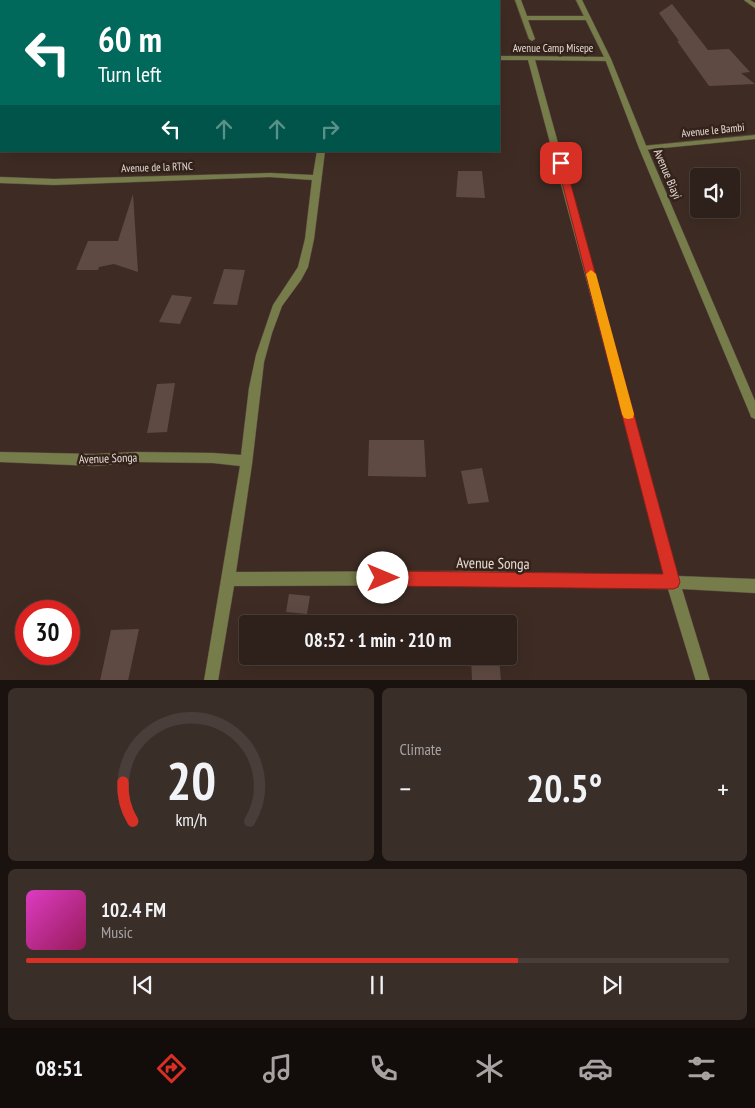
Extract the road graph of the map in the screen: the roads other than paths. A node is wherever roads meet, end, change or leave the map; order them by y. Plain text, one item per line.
1 (518, 0) edge
2 (579, 0) edge
3 (747, 0) edge
4 (755, 6) edge
5 (525, 18) junction
6 (588, 18) junction
7 (532, 39) dead end
8 (500, 58) edge
9 (531, 58) junction
10 (608, 58) junction
11 (755, 137) edge
12 (643, 148) junction
13 (321, 152) edge
14 (315, 178) junction
15 (0, 180) edge
16 (755, 414) edge
17 (0, 457) edge
18 (246, 461) junction
19 (230, 579) junction
20 (673, 582) junction
21 (755, 586) edge
22 (211, 680) edge
23 (702, 680) edge

1 - 5 street
2 - 6 street, Avenue Biayi
3 - 4 street
5 - 6 street
5 - 7 street
6 - 10 street, Avenue Biayi
8 - 9 street, Avenue Camp Misepe
9 - 10 street, Avenue Camp Misepe
9 - 20 street
10 - 12 street, Avenue Biayi
11 - 12 street, Avenue le Bambi
12 - 16 street, Avenue Biayi
13 - 14 street
14 - 15 street, Avenue de la RTNC
14 - 18 street
17 - 18 street, Avenue Songa
18 - 19 street
19 - 20 street, Avenue Songa
19 - 22 street
20 - 21 street, Avenue Songa
20 - 23 street

